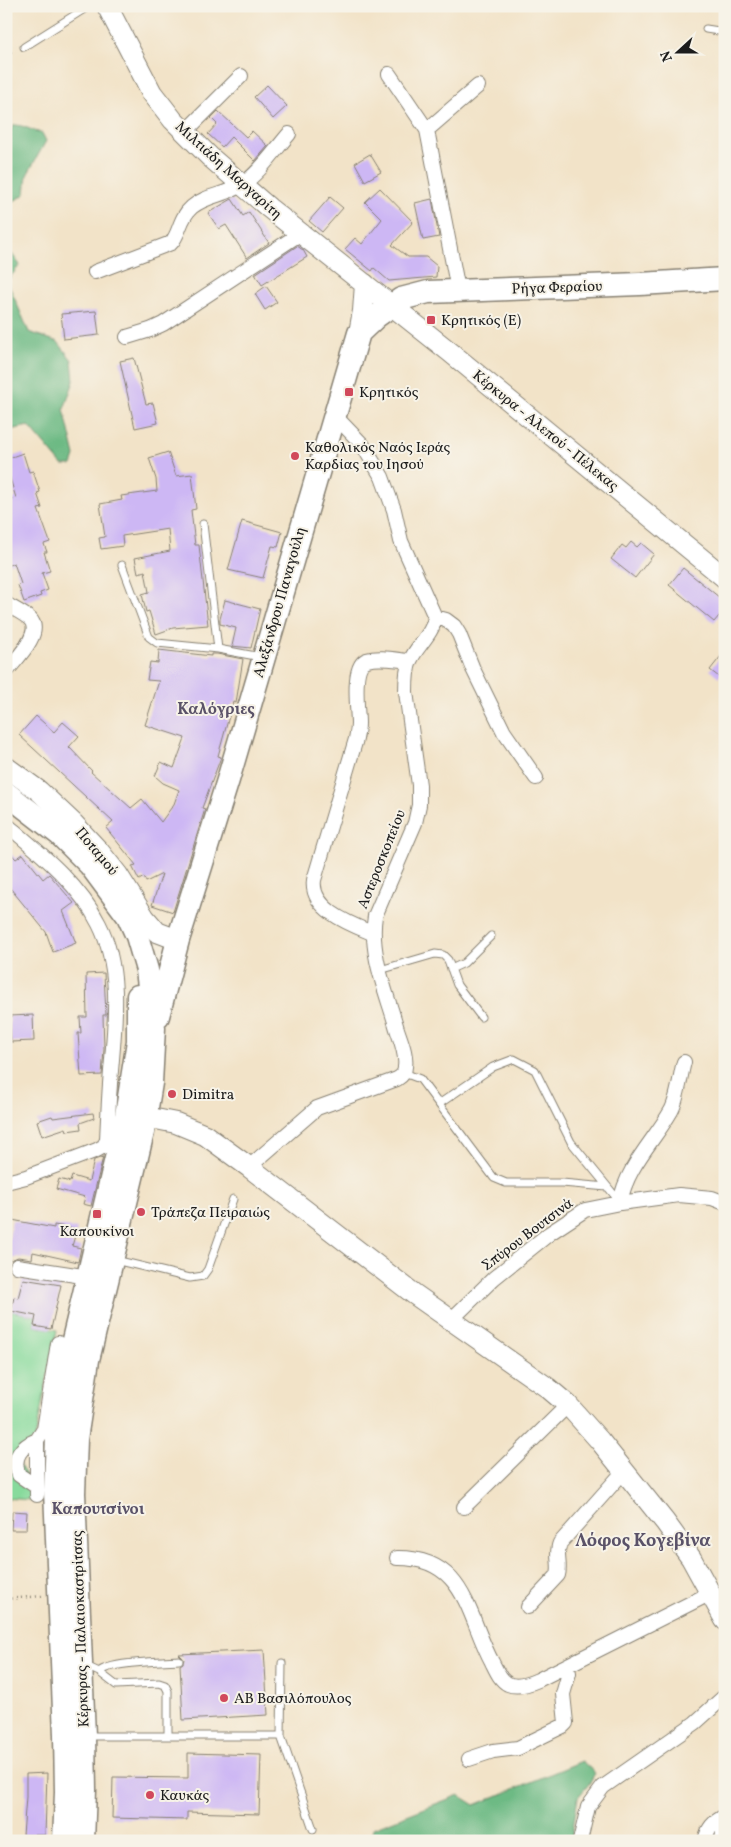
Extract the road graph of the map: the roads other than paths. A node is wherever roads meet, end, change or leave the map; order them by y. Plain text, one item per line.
1 (89, 6) edge
2 (107, 6) edge
3 (706, 29) dead end
4 (725, 32) edge
5 (24, 47) dead end
6 (389, 74) dead end
7 (241, 76) dead end
8 (478, 86) dead end
9 (427, 130) junction
10 (184, 133) junction
11 (289, 134) dead end
12 (241, 185) junction
13 (301, 233) junction
14 (95, 272) dead end
15 (725, 279) edge
16 (365, 284) junction
17 (458, 290) junction
18 (392, 305) junction
19 (359, 332) junction
20 (127, 336) dead end
21 (334, 415) junction
22 (204, 524) dead end
23 (122, 565) dead end
24 (725, 578) edge
25 (6, 604) edge
26 (435, 617) junction
27 (218, 649) junction
28 (263, 657) junction
29 (410, 661) junction
30 (6, 672) edge
31 (6, 767) edge
32 (536, 778) dead end
33 (6, 793) edge
34 (6, 824) edge
35 (111, 896) junction
36 (372, 933) junction
37 (491, 936) dead end
38 (178, 940) junction
39 (451, 969) junction
40 (380, 970) junction
41 (481, 1017) dead end
42 (154, 1028) junction
43 (684, 1062) dead end
44 (404, 1073) junction
45 (439, 1104) junction
46 (136, 1117) junction
47 (114, 1141) junction
48 (249, 1167) junction
49 (6, 1182) edge
50 (607, 1187) junction
51 (233, 1199) dead end
52 (620, 1203) junction
53 (725, 1203) edge
54 (112, 1259) junction
55 (17, 1266) dead end
56 (88, 1277) junction
57 (451, 1320) junction
58 (58, 1343) dead end
59 (59, 1376) junction
60 (568, 1405) junction
61 (38, 1440) junction
62 (46, 1465) junction
63 (625, 1470) junction
64 (464, 1507) dead end
65 (396, 1558) dead end
66 (711, 1593) junction
67 (528, 1607) dead end
68 (725, 1620) edge
69 (179, 1660) dead end
70 (282, 1663) dead end
71 (567, 1666) junction
72 (90, 1668) junction
73 (725, 1696) edge
74 (84, 1736) junction
75 (168, 1736) junction
76 (281, 1736) junction
77 (469, 1759) dead end
78 (725, 1817) edge
79 (313, 1829) dead end
80 (64, 1841) edge
81 (83, 1841) edge
82 (580, 1841) edge
83 (705, 1841) edge
84 (722, 1841) edge

1 - 5 lane
2 - 10 street, Μιλτιάδη Μαργαρίτη
3 - 4 lane
6 - 9 street
7 - 10 street
8 - 9 street
9 - 17 street
10 - 12 street, Μιλτιάδη Μαργαρίτη
11 - 12 street
12 - 13 street, Μιλτιάδη Μαργαρίτη
12 - 14 street
13 - 16 street, Μιλτιάδη Μαργαρίτη
13 - 20 street
15 - 17 main road, Ρήγα Φεραίου
16 - 18 street, Κέρκυρα - Αλεπού - Πέλεκας
16 - 19 street
17 - 18 main road, Ρήγα Φεραίου
18 - 19 main road
18 - 24 street, Κέρκυρα - Αλεπού - Πέλεκας
19 - 21 main road, Αλεξάνδρου Παναγούλη
21 - 26 street
21 - 28 main road, Αλεξάνδρου Παναγούλη
22 - 27 lane
23 - 27 lane
25 - 30 street
26 - 29 street, Αστεροσκοπείου
26 - 32 street
27 - 28 lane
28 - 38 main road, Αλεξάνδρου Παναγούλη
29 - 36 street, Αστεροσκοπείου
29 - 36 street
31 - 38 street, Ποταμού
33 - 35 main road, Κέρκυρας - Παλαιοκαστρίτσας
34 - 47 street
35 - 42 main road, Κέρκυρας - Παλαιοκαστρίτσας
35 - 46 main road, Κέρκυρας - Παλαιοκαστρίτσας
36 - 40 street, Αστεροσκοπείου
37 - 39 lane
38 - 42 main road, Αλεξάνδρου Παναγούλη
39 - 40 lane
39 - 41 lane
40 - 44 street, Αστεροσκοπείου
42 - 46 main road, Κέρκυρας - Παλαιοκαστρίτσας
43 - 52 street
44 - 45 lane
44 - 48 street
45 - 50 lane
45 - 50 lane
46 - 47 main road, Κέρκυρας - Παλαιοκαστρίτσας
46 - 48 street
46 - 54 main road, Κέρκυρας - Παλαιοκαστρίτσας
47 - 49 street
47 - 56 main road, Κέρκυρας - Παλαιοκαστρίτσας
48 - 57 street
50 - 52 lane
51 - 54 lane
52 - 53 street, Σπύρου Βουτσινά
52 - 57 street, Σπύρου Βουτσινά
54 - 72 main road, Κέρκυρας - Παλαιοκαστρίτσας
55 - 56 street
56 - 59 main road, Κέρκυρας - Παλαιοκαστρίτσας
57 - 60 street
58 - 59 street
59 - 61 street
59 - 62 main road, Κέρκυρας - Παλαιοκαστρίτσας
60 - 63 street
60 - 64 street
61 - 62 street
61 - 62 street
62 - 80 main road, Κέρκυρας - Παλαιοκαστρίτσας
63 - 66 street
63 - 67 street
65 - 71 street
66 - 68 street
66 - 71 street
69 - 72 lane
70 - 76 lane
71 - 77 street
72 - 74 main road, Κέρκυρας - Παλαιοκαστρίτσας
72 - 75 lane
73 - 82 street
74 - 75 lane
74 - 81 main road, Κέρκυρας - Παλαιοκαστρίτσας
75 - 76 lane
76 - 79 lane
78 - 83 street
78 - 84 street

